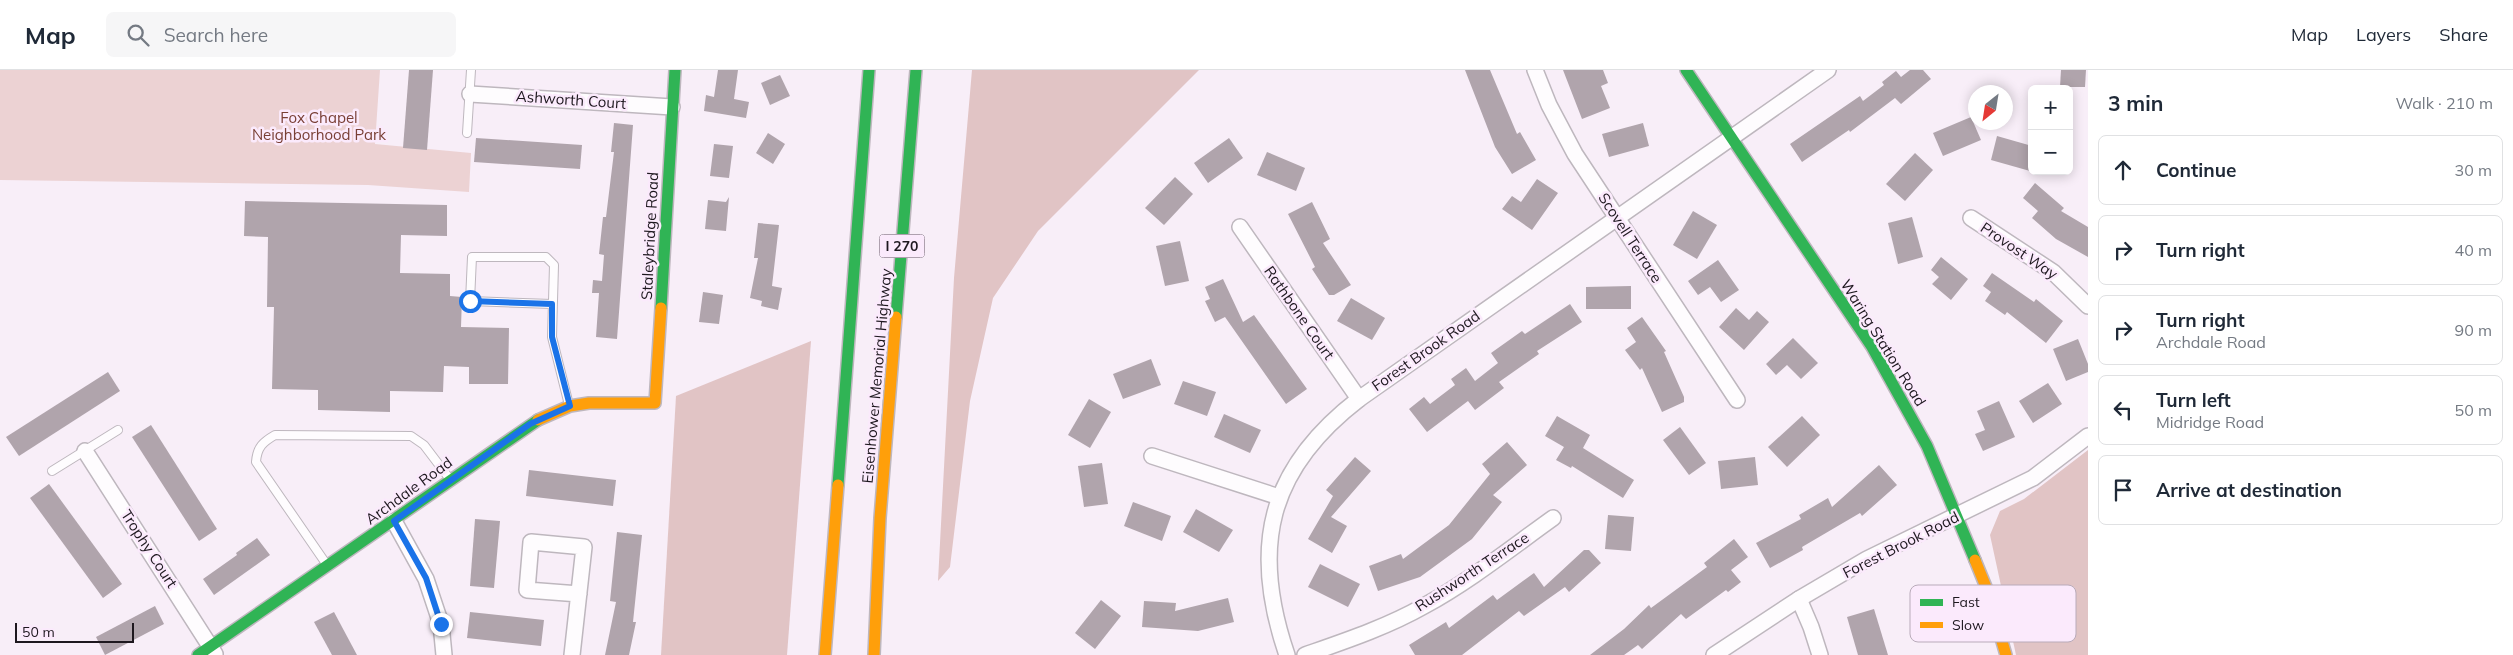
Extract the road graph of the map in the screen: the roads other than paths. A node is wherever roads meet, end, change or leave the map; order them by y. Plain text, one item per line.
1 (472, 70) edge
2 (674, 70) edge
3 (869, 70) edge
4 (916, 70) edge
5 (1535, 70) edge
6 (1686, 70) edge
7 (1828, 70) edge
8 (470, 94) junction
9 (672, 106) junction
10 (467, 133) dead end
11 (1731, 137) junction
12 (1616, 217) junction
13 (1971, 218) dead end
14 (1240, 227) dead end
15 (552, 304) junction
16 (2088, 306) edge
17 (1359, 399) junction
18 (1737, 400) dead end
19 (655, 403) joint
20 (570, 406) junction
21 (889, 422) junction
22 (118, 430) dead end
23 (2088, 436) edge
24 (85, 451) junction
25 (1152, 456) dead end
26 (52, 471) dead end
27 (450, 480) junction
28 (1279, 497) junction
29 (1958, 516) junction
30 (1553, 518) dead end
31 (394, 521) junction
32 (890, 558) dead end
33 (328, 566) junction
34 (1985, 585) edge
35 (579, 594) junction
36 (1799, 599) junction
37 (2002, 642) edge
38 (214, 651) edge
39 (198, 655) edge
40 (444, 655) edge
41 (572, 655) edge
42 (825, 655) edge
43 (874, 655) edge
44 (1288, 655) edge
45 (1305, 655) edge
46 (1714, 655) edge
47 (1820, 655) edge
48 (2006, 655) edge

1 - 8 lane
2 - 9 main road, Staleybridge Road
3 - 42 main road
4 - 21 main road, Eisenhower Memorial Highway / I 270
5 - 12 street, Scovell Terrace
6 - 11 main road, Waring Station Road
7 - 11 street, Forest Brook Road
8 - 9 street, Ashworth Court
8 - 10 lane
9 - 19 main road, Staleybridge Road
11 - 12 street, Forest Brook Road
11 - 29 main road, Waring Station Road
12 - 17 street, Forest Brook Road
12 - 18 street, Scovell Terrace
13 - 16 street, Provost Way
14 - 17 street, Rathbone Court
15 - 15 lane
15 - 20 lane
17 - 28 street, Forest Brook Road
19 - 20 main road, Archdale Road
20 - 27 main road, Archdale Road
21 - 32 main road
21 - 43 main road, Eisenhower Memorial Highway / I 270
22 - 24 lane
23 - 29 street, Forest Brook Road
24 - 26 lane
24 - 38 street, Trophy Court
25 - 28 street
27 - 31 main road, Archdale Road
27 - 33 lane
28 - 44 street, Forest Brook Road
29 - 34 main road, Waring Station Road
29 - 36 street, Forest Brook Road
30 - 45 street, Rushworth Terrace
31 - 33 main road, Archdale Road
31 - 40 street
33 - 38 main road, Archdale Road
35 - 35 street
35 - 41 street
36 - 46 street, Forest Brook Road
36 - 47 street
37 - 48 main road, Waring Station Road
38 - 39 main road, Archdale Road

